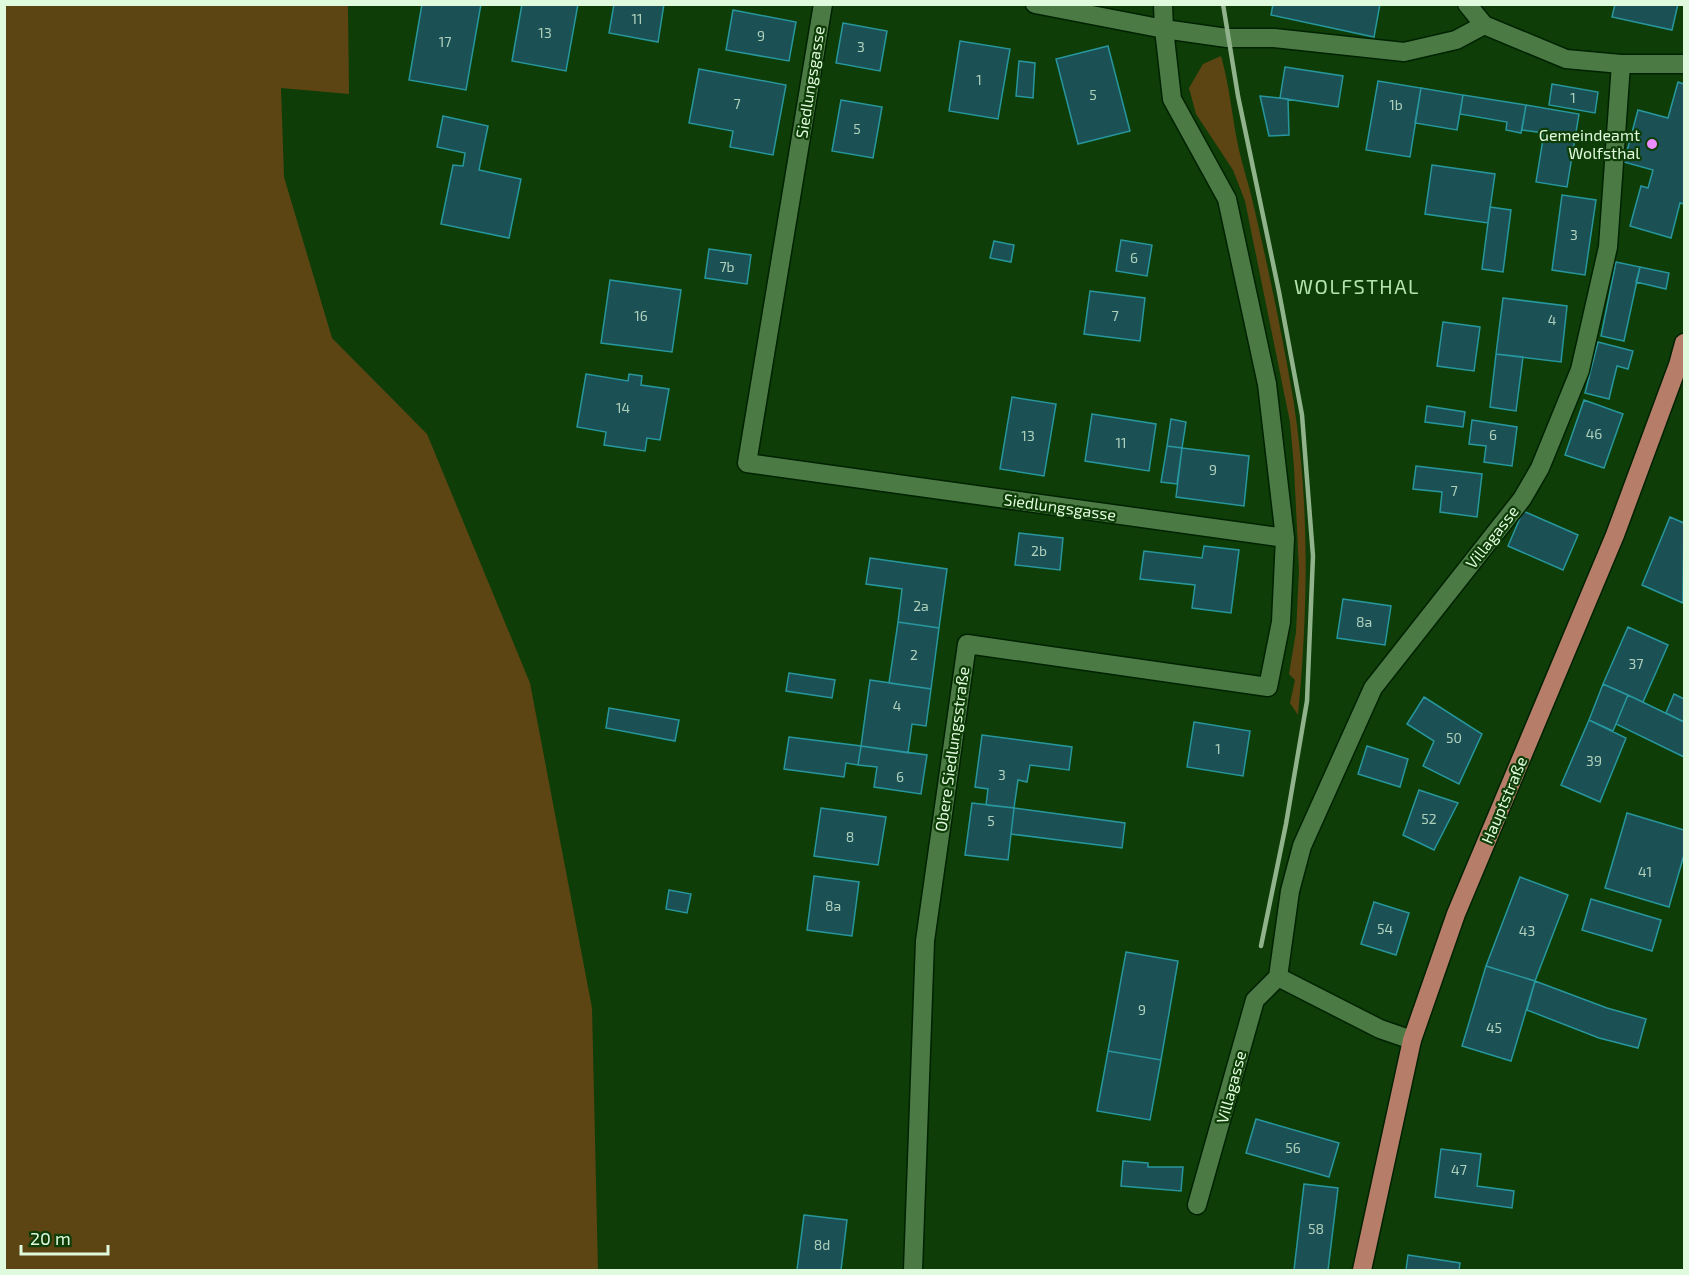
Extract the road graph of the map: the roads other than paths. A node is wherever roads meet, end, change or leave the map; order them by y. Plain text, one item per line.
1 (823, 4) edge
2 (1035, 4) edge
3 (1162, 4) edge
4 (1467, 4) edge
5 (1484, 26) junction
6 (1164, 29) junction
7 (1621, 64) junction
8 (1684, 64) edge
9 (1684, 343) edge
10 (1285, 538) junction
11 (1278, 977) junction
12 (1412, 1040) junction
13 (1197, 1205) dead end
14 (913, 1270) edge
15 (1362, 1270) edge

1 - 10 street, Siedlungsgasse
2 - 6 street
3 - 6 street
4 - 5 street
5 - 6 street
5 - 7 street
6 - 10 street
7 - 8 street
7 - 11 street, Villagasse
9 - 12 main road, Hauptstraße
10 - 14 street, Obere Siedlungsstraße
11 - 12 street
11 - 13 street, Villagasse
12 - 15 main road, Hauptstraße

